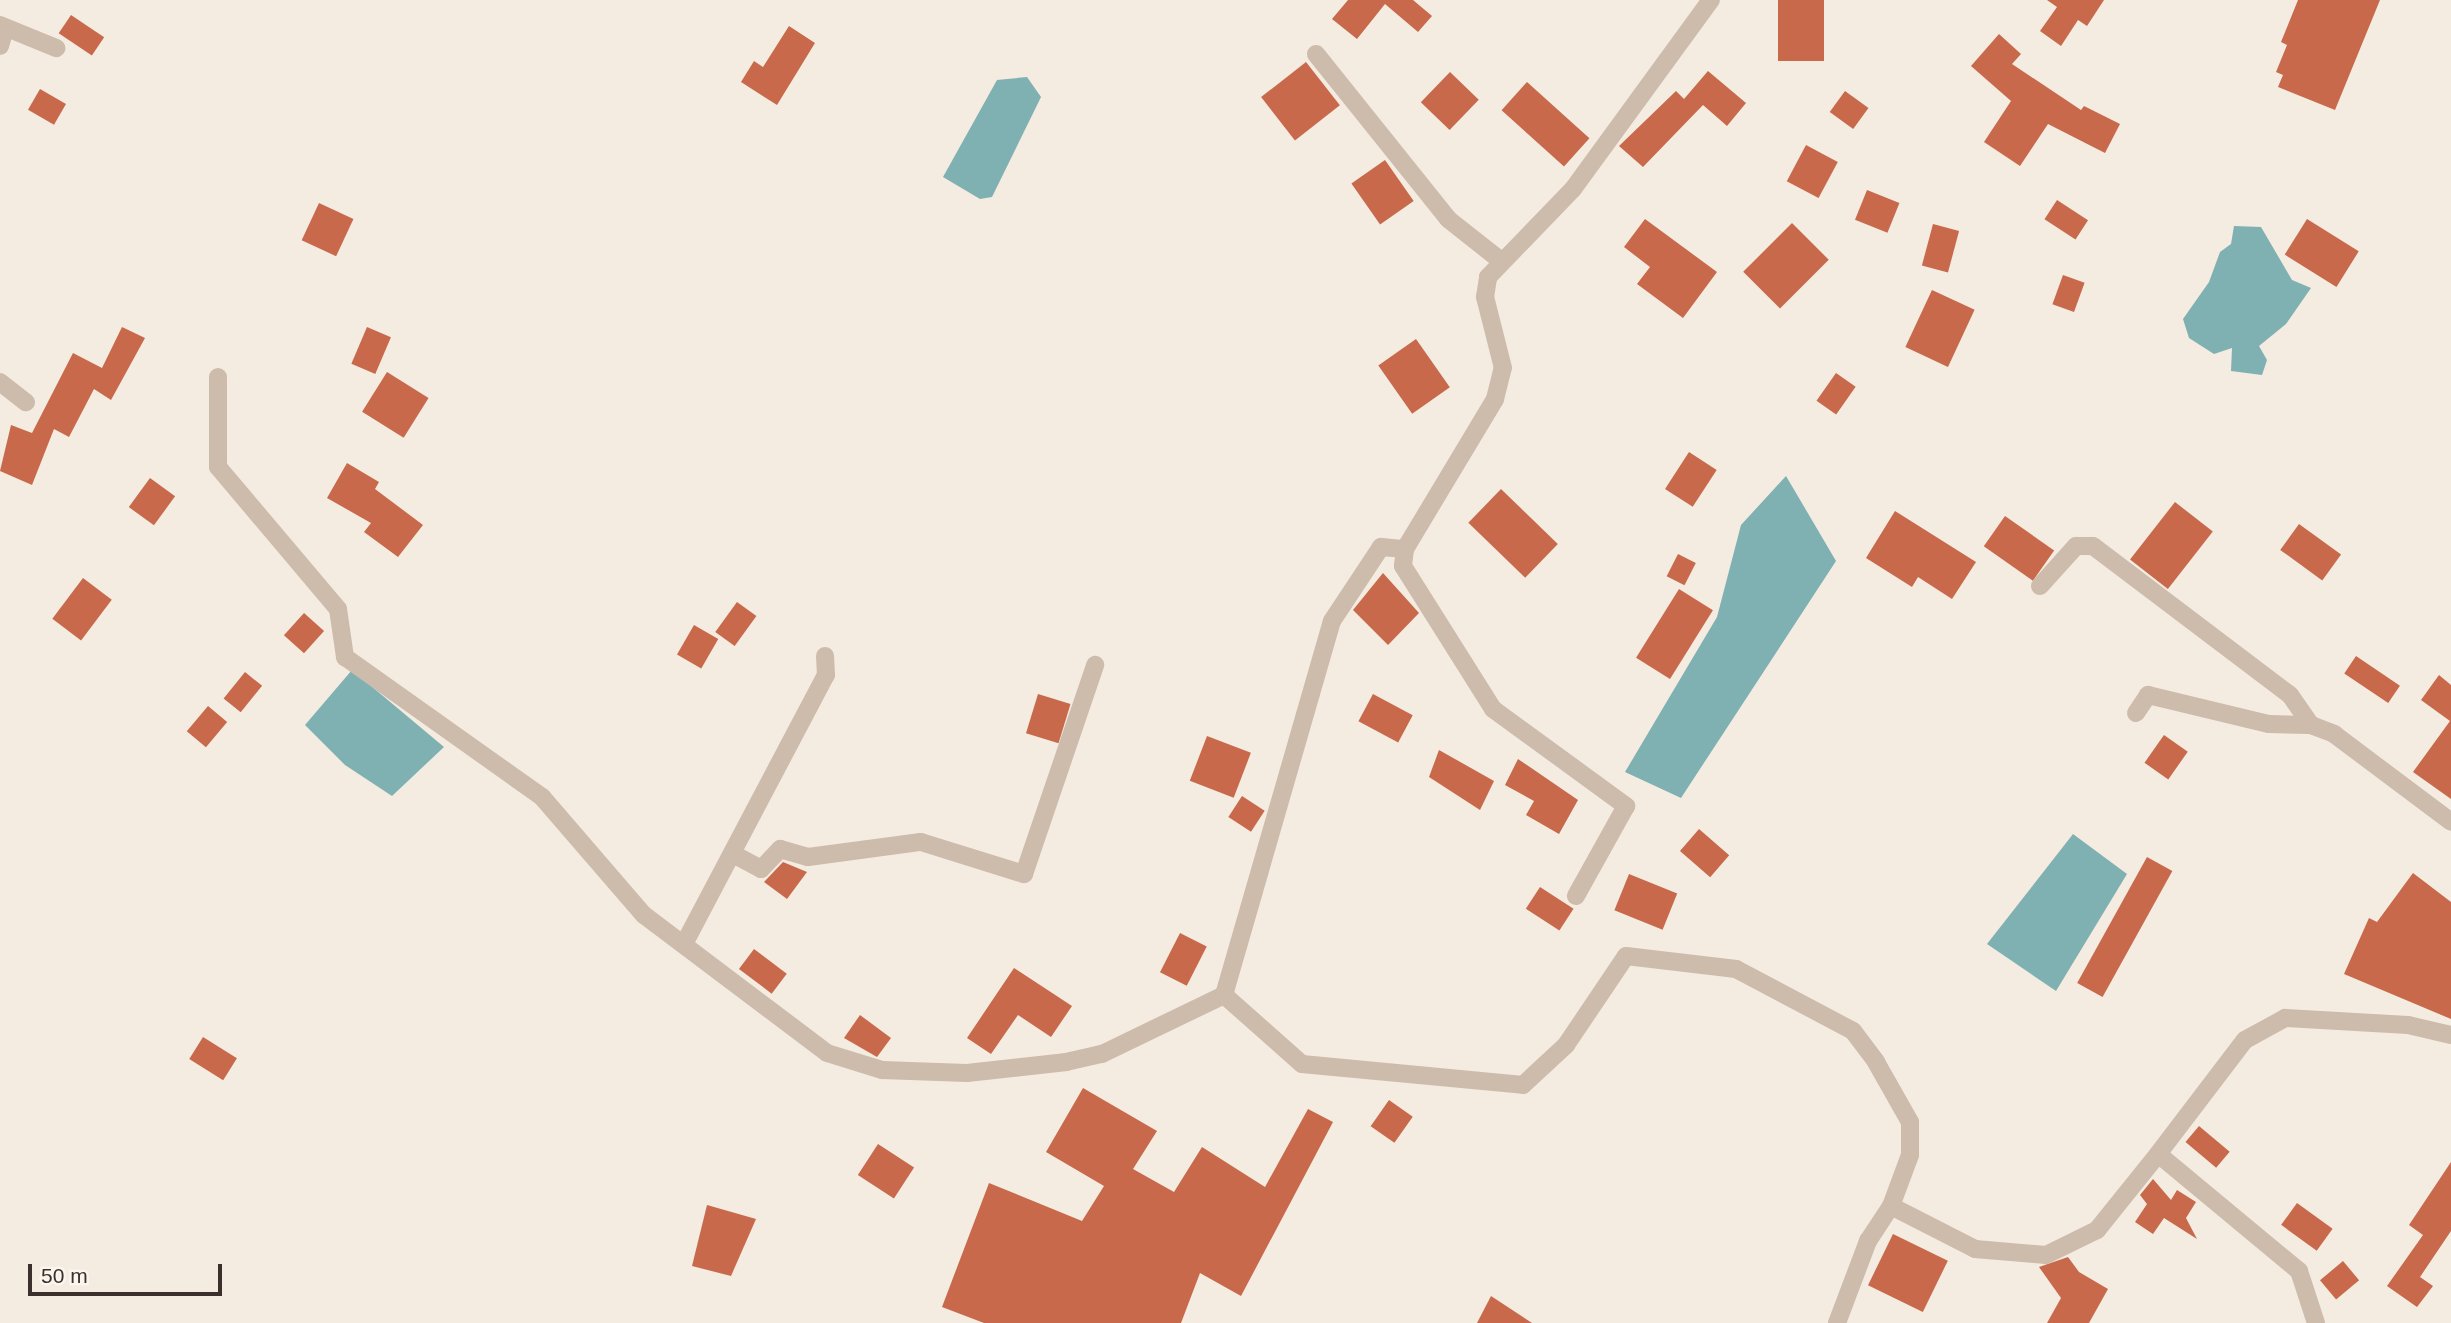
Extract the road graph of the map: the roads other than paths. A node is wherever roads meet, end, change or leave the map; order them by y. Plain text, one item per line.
1 (1711, 0) edge
2 (3, 27) edge
3 (0, 46) edge
4 (56, 48) dead end
5 (1316, 54) dead end
6 (1500, 260) junction
7 (218, 377) dead end
8 (0, 382) edge
9 (26, 402) dead end
10 (1405, 549) junction
11 (2040, 586) dead end
12 (825, 656) dead end
13 (1095, 665) dead end
14 (2136, 713) dead end
15 (2311, 725) junction
16 (2451, 822) edge
17 (733, 854) junction
18 (1576, 895) dead end
19 (684, 944) junction
20 (1224, 995) junction
21 (2451, 1035) edge
22 (2158, 1154) junction
23 (1891, 1206) junction
24 (1837, 1323) edge
25 (2316, 1323) edge

1 - 6 street
2 - 3 street
2 - 4 street
5 - 6 street
6 - 10 street
7 - 19 street
8 - 9 street
10 - 18 street
10 - 20 street
11 - 15 street
12 - 17 street
13 - 17 street
14 - 15 street
15 - 16 street
17 - 19 street
19 - 20 street
20 - 23 street
21 - 22 street
22 - 23 street
22 - 25 street
23 - 24 street

